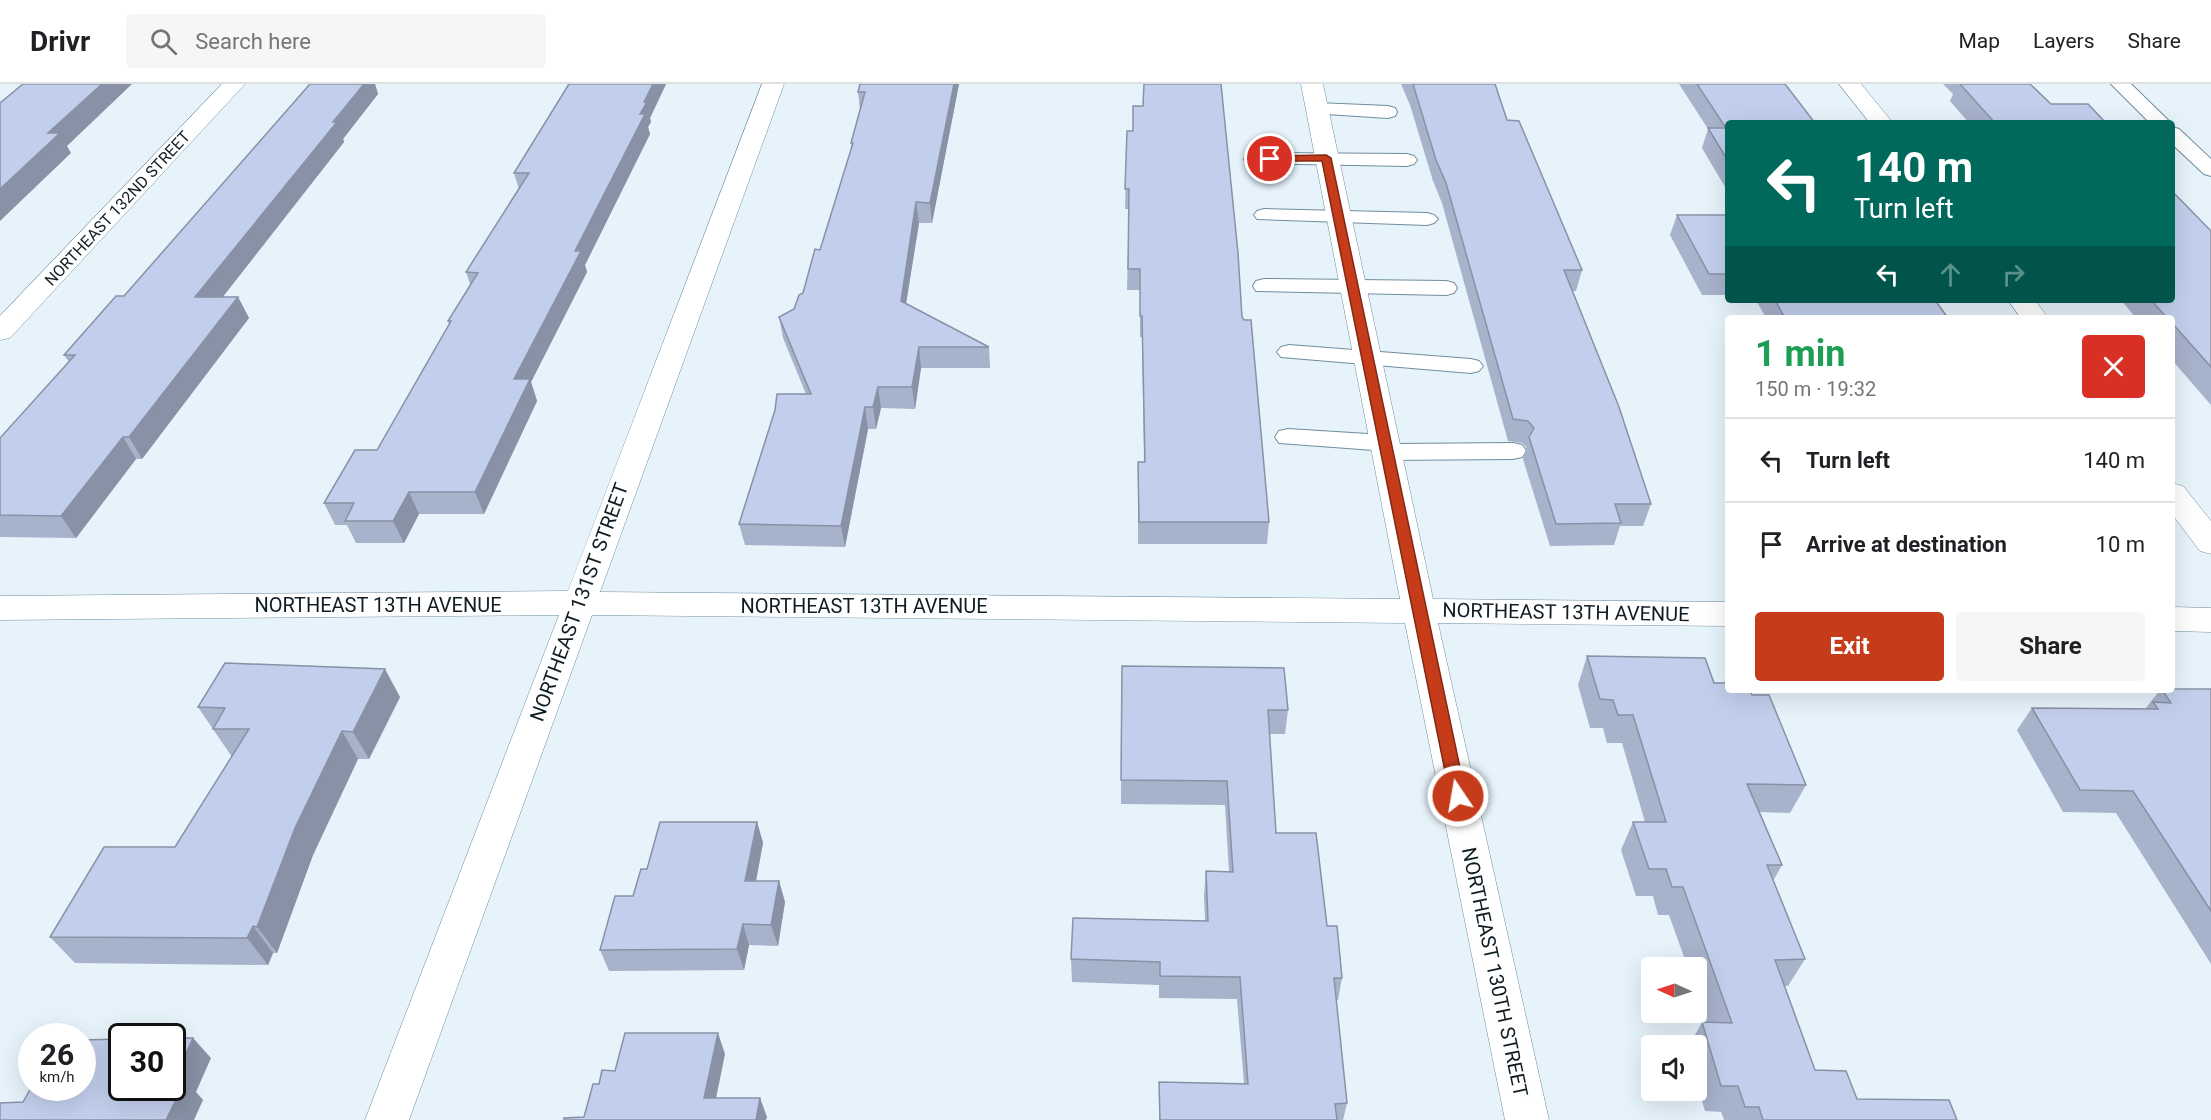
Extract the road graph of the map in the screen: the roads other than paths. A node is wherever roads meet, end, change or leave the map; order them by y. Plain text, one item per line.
1 (234, 84) edge
2 (772, 84) edge
3 (1850, 84) edge
4 (2120, 84) edge
5 (1314, 97) edge
6 (1388, 112) dead end
7 (1880, 120) edge
8 (2158, 120) edge
9 (2175, 136) edge
10 (1326, 158) junction
11 (1254, 159) dead end
12 (1407, 160) dead end
13 (2211, 170) edge
14 (1264, 215) dead end
15 (1338, 216) junction
16 (1426, 219) dead end
17 (1264, 286) dead end
18 (1353, 288) junction
19 (1446, 288) dead end
20 (2023, 303) edge
21 (2033, 315) edge
22 (0, 332) edge
23 (1289, 352) dead end
24 (1367, 357) junction
25 (1471, 366) dead end
26 (1288, 437) dead end
27 (1385, 447) junction
28 (1513, 451) dead end
29 (2175, 498) edge
30 (2211, 543) edge
31 (578, 603) junction
32 (0, 608) edge
33 (1419, 611) junction
34 (1725, 614) edge
35 (2175, 619) edge
36 (2211, 620) edge
37 (387, 1120) edge
38 (1527, 1120) edge

1 - 22 street, NORTHEAST 132ND STREET
2 - 31 street, NORTHEAST 131ST STREET
3 - 7 street
4 - 8 lane
5 - 6 lane
5 - 10 street, NORTHEAST 130TH STREET
9 - 13 lane
10 - 11 lane
10 - 12 lane
10 - 15 street, NORTHEAST 130TH STREET
14 - 15 lane
15 - 16 lane
15 - 18 street, NORTHEAST 130TH STREET
17 - 18 lane
18 - 19 lane
18 - 24 street, NORTHEAST 130TH STREET
20 - 21 street
23 - 24 lane
24 - 25 lane
24 - 27 street, NORTHEAST 130TH STREET
26 - 27 lane
27 - 28 lane
27 - 33 street, NORTHEAST 130TH STREET
29 - 30 street
31 - 32 street, NORTHEAST 13TH AVENUE
31 - 33 street, NORTHEAST 13TH AVENUE
31 - 37 street, NORTHEAST 131ST STREET
33 - 34 street, NORTHEAST 13TH AVENUE
33 - 38 street, NORTHEAST 130TH STREET
35 - 36 street

